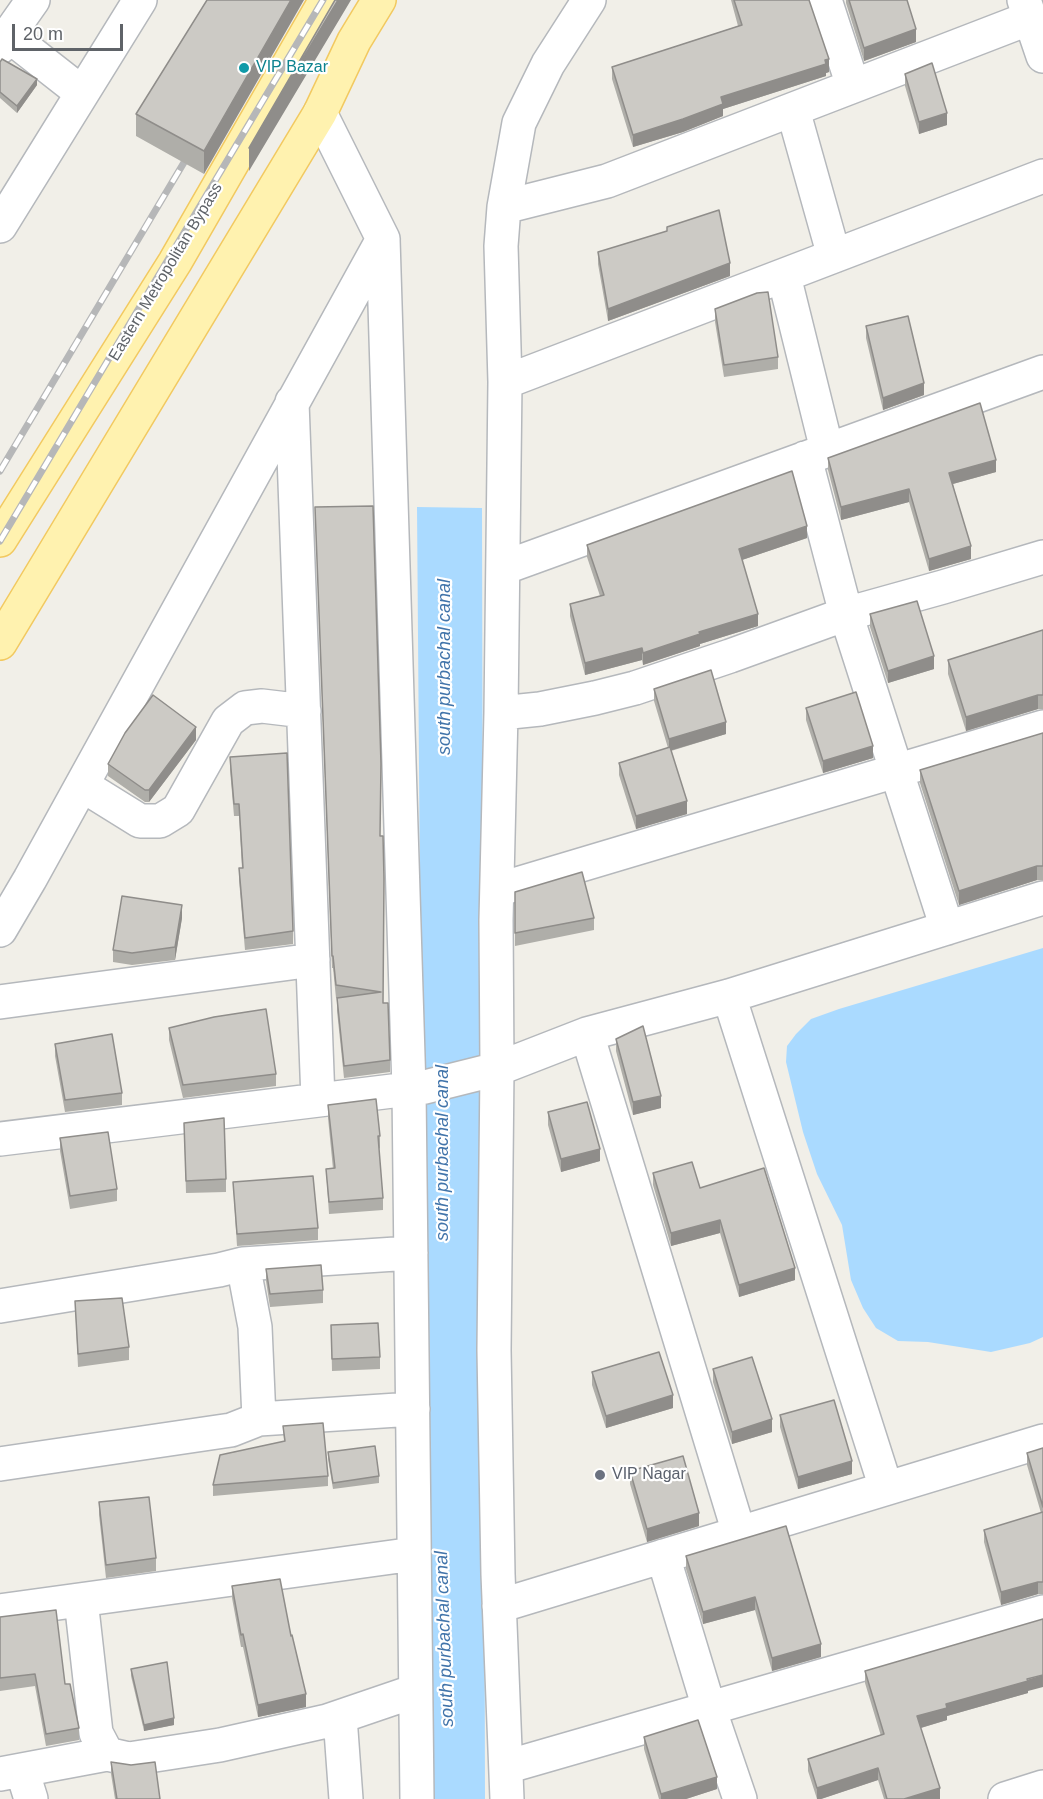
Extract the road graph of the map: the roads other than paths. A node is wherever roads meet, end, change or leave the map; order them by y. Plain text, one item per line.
1 (33, 0) edge
2 (140, 0) edge
3 (326, 0) edge
4 (379, 0) edge
5 (589, 0) edge
6 (825, 0) edge
7 (1027, 9) edge
8 (4, 41) edge
9 (1042, 53) edge
10 (853, 86) junction
11 (82, 93) junction
12 (793, 110) junction
13 (320, 113) junction
14 (1043, 176) edge
15 (504, 207) junction
16 (0, 226) edge
17 (383, 239) junction
18 (834, 256) junction
19 (784, 276) junction
20 (1043, 372) edge
21 (505, 382) junction
22 (292, 402) junction
23 (816, 454) junction
24 (0, 540) edge
25 (1043, 556) edge
26 (503, 568) junction
27 (846, 614) junction
28 (0, 643) edge
29 (304, 711) junction
30 (501, 713) junction
31 (1043, 727) edge
32 (898, 770) junction
33 (82, 785) junction
34 (497, 890) junction
35 (1043, 898) edge
36 (947, 928) junction
37 (0, 930) edge
38 (313, 960) junction
39 (729, 996) junction
40 (0, 1002) edge
41 (587, 1034) junction
42 (486, 1072) junction
43 (417, 1088) junction
44 (318, 1100) junction
45 (0, 1139) edge
46 (411, 1253) junction
47 (243, 1264) junction
48 (0, 1306) edge
49 (413, 1409) junction
50 (259, 1419) junction
51 (1043, 1441) edge
52 (0, 1464) edge
53 (886, 1488) junction
54 (739, 1533) junction
55 (414, 1554) junction
56 (663, 1556) junction
57 (81, 1600) junction
58 (499, 1606) junction
59 (0, 1611) edge
60 (1043, 1612) edge
61 (416, 1691) junction
62 (709, 1708) junction
63 (339, 1717) junction
64 (107, 1754) junction
65 (506, 1767) junction
66 (18, 1781) edge
67 (1043, 1787) edge
68 (338, 1798) edge
69 (417, 1799) edge
70 (507, 1799) edge
71 (740, 1799) edge
72 (1005, 1799) edge

1 - 8 street
2 - 11 street
3 - 24 main road, Eastern Metropolitan Bypass
4 - 13 main road
5 - 15 street
6 - 10 street
7 - 9 street
7 - 10 street
8 - 11 street
10 - 12 street
11 - 16 street
12 - 15 street
12 - 18 street
13 - 17 street
13 - 28 main road
14 - 18 street
15 - 21 street
17 - 22 street
17 - 43 street
18 - 19 street
19 - 21 street
19 - 23 street
20 - 23 street
21 - 26 street
22 - 29 street
22 - 33 street
23 - 26 street
23 - 27 street
25 - 27 street
26 - 30 street
27 - 30 street
27 - 32 street
29 - 33 street
29 - 38 street
30 - 34 street
31 - 32 street
32 - 34 street
32 - 36 street
33 - 37 street
34 - 42 street
35 - 36 street
36 - 39 street
38 - 40 street
38 - 44 street
39 - 41 street
39 - 53 street
41 - 42 street
41 - 54 street
42 - 43 street
42 - 58 street
43 - 44 street
43 - 46 street
44 - 45 street
46 - 47 street
46 - 49 street
47 - 48 street
47 - 50 street
49 - 50 street
49 - 55 street
50 - 52 street
51 - 53 street
53 - 54 street
54 - 56 street
55 - 57 street
55 - 61 street
56 - 58 street
56 - 62 street
57 - 59 street
57 - 64 street
58 - 65 street
60 - 62 street
61 - 63 street
61 - 69 street
62 - 65 street
62 - 71 street
63 - 64 street
63 - 68 street
64 - 66 street
65 - 70 street
67 - 72 street

